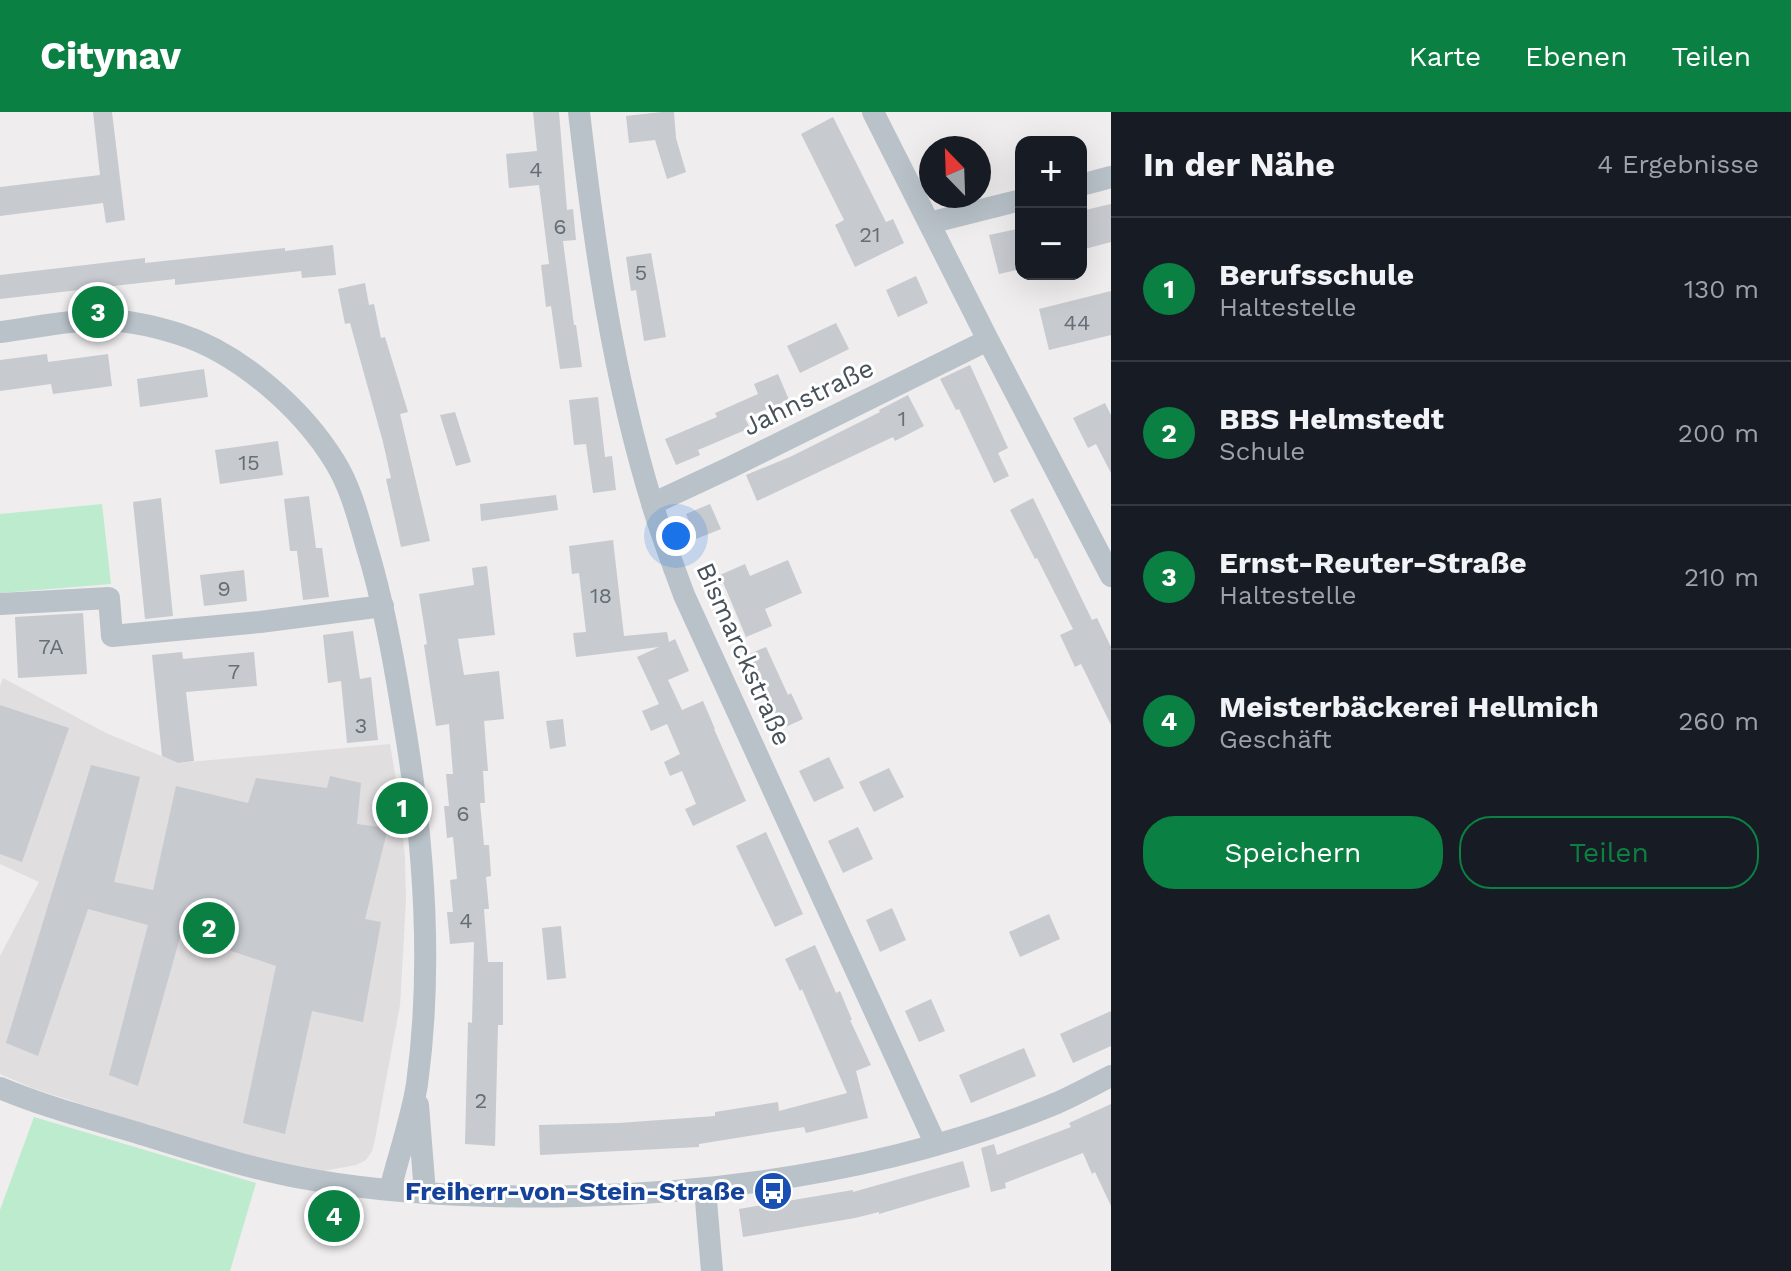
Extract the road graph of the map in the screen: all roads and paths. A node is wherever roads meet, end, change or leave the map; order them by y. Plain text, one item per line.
1 (579, 112) edge
2 (873, 112) edge
3 (1111, 177) edge
4 (1087, 183) edge
5 (1015, 202) edge
6 (929, 223) junction
7 (0, 332) edge
8 (988, 340) junction
9 (652, 504) junction
10 (1111, 576) edge
11 (0, 604) edge
12 (383, 606) junction
13 (1111, 1076) edge
14 (0, 1088) edge
15 (416, 1088) junction
16 (936, 1145) junction
17 (705, 1189) junction
18 (390, 1190) junction
19 (425, 1193) junction
20 (712, 1271) edge

1 - 9 street, Bismarckstraße
2 - 6 street
3 - 4 street
5 - 6 street
6 - 8 street
7 - 12 street
8 - 9 street, Jahnstraße
8 - 10 street
9 - 16 street, Bismarckstraße
11 - 12 street
12 - 15 street
13 - 16 street
14 - 18 street
15 - 18 street
15 - 19 street
16 - 17 street
17 - 19 street
17 - 20 street
18 - 19 street

